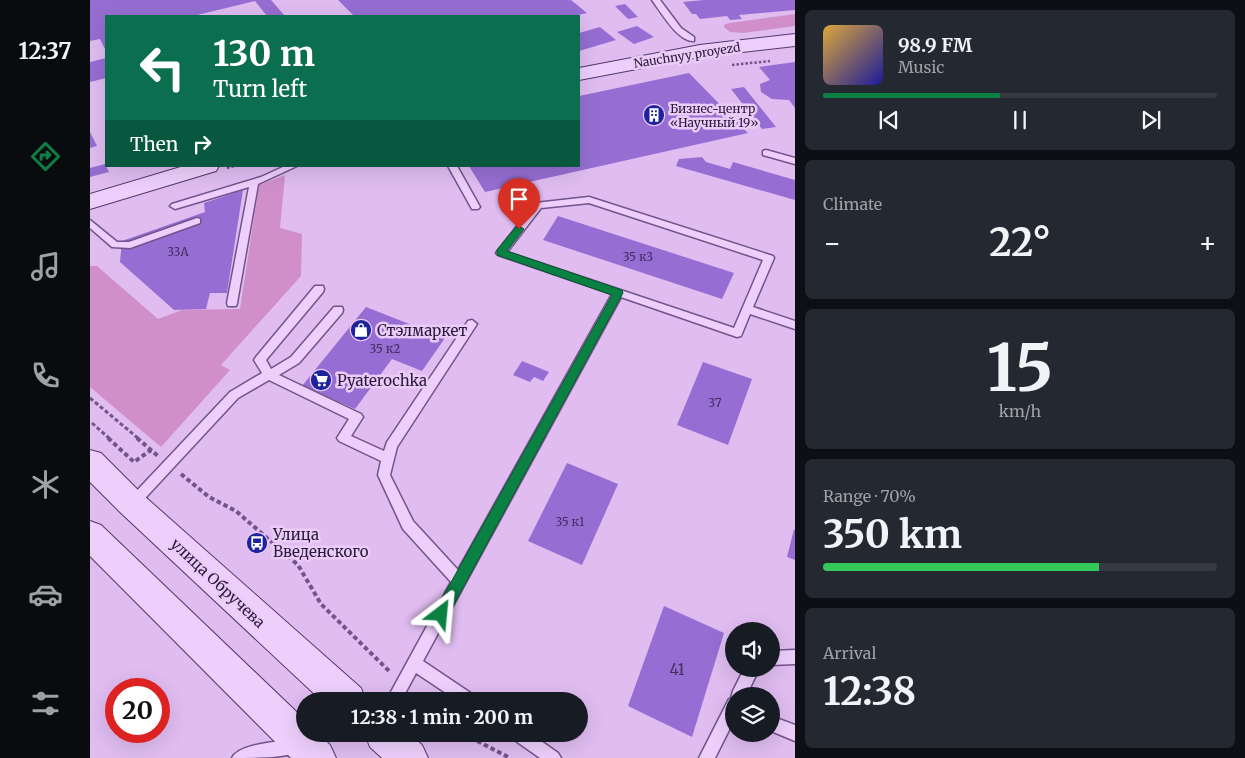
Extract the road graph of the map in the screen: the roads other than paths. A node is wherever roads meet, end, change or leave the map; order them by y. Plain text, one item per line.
1 (656, 0) edge
2 (691, 39) dead end
3 (795, 40) edge
4 (580, 74) edge
5 (766, 153) dead end
6 (795, 161) edge
7 (205, 167) edge
8 (291, 167) edge
9 (453, 167) edge
10 (254, 182) junction
11 (90, 202) edge
12 (175, 206) dead end
13 (475, 207) dead end
14 (197, 221) dead end
15 (90, 223) edge
16 (319, 289) dead end
17 (618, 293) junction
18 (232, 302) dead end
19 (748, 309) junction
20 (338, 310) dead end
21 (472, 324) dead end
22 (795, 326) edge
23 (269, 375) junction
24 (388, 458) junction
25 (90, 462) edge
26 (132, 504) junction
27 (90, 534) edge
28 (459, 581) junction
29 (795, 657) edge
30 (780, 658) edge
31 (414, 663) junction
32 (338, 692) edge
33 (398, 692) edge
34 (457, 692) edge
35 (725, 722) edge
36 (780, 727) edge
37 (795, 733) edge
38 (392, 742) edge
39 (530, 742) edge
40 (311, 752) edge
41 (240, 758) edge
42 (410, 758) edge
43 (553, 758) edge
44 (707, 758) edge

1 - 2 lane
3 - 4 main road, Nauchnyy proyezd
5 - 6 lane
7 - 11 main road
8 - 10 lane
9 - 13 lane
10 - 12 lane
10 - 18 lane
14 - 15 lane
16 - 23 lane
17 - 19 lane
17 - 19 lane
17 - 28 lane
19 - 22 lane
20 - 23 lane
21 - 24 lane
23 - 24 lane
23 - 26 lane
24 - 28 lane
25 - 26 main road, улица Обручева
26 - 32 main road, улица Обручева
27 - 40 main road
28 - 31 lane
29 - 30 lane
31 - 33 lane
31 - 34 lane
35 - 44 lane
36 - 37 lane
38 - 42 main road
39 - 43 lane
40 - 41 lane

